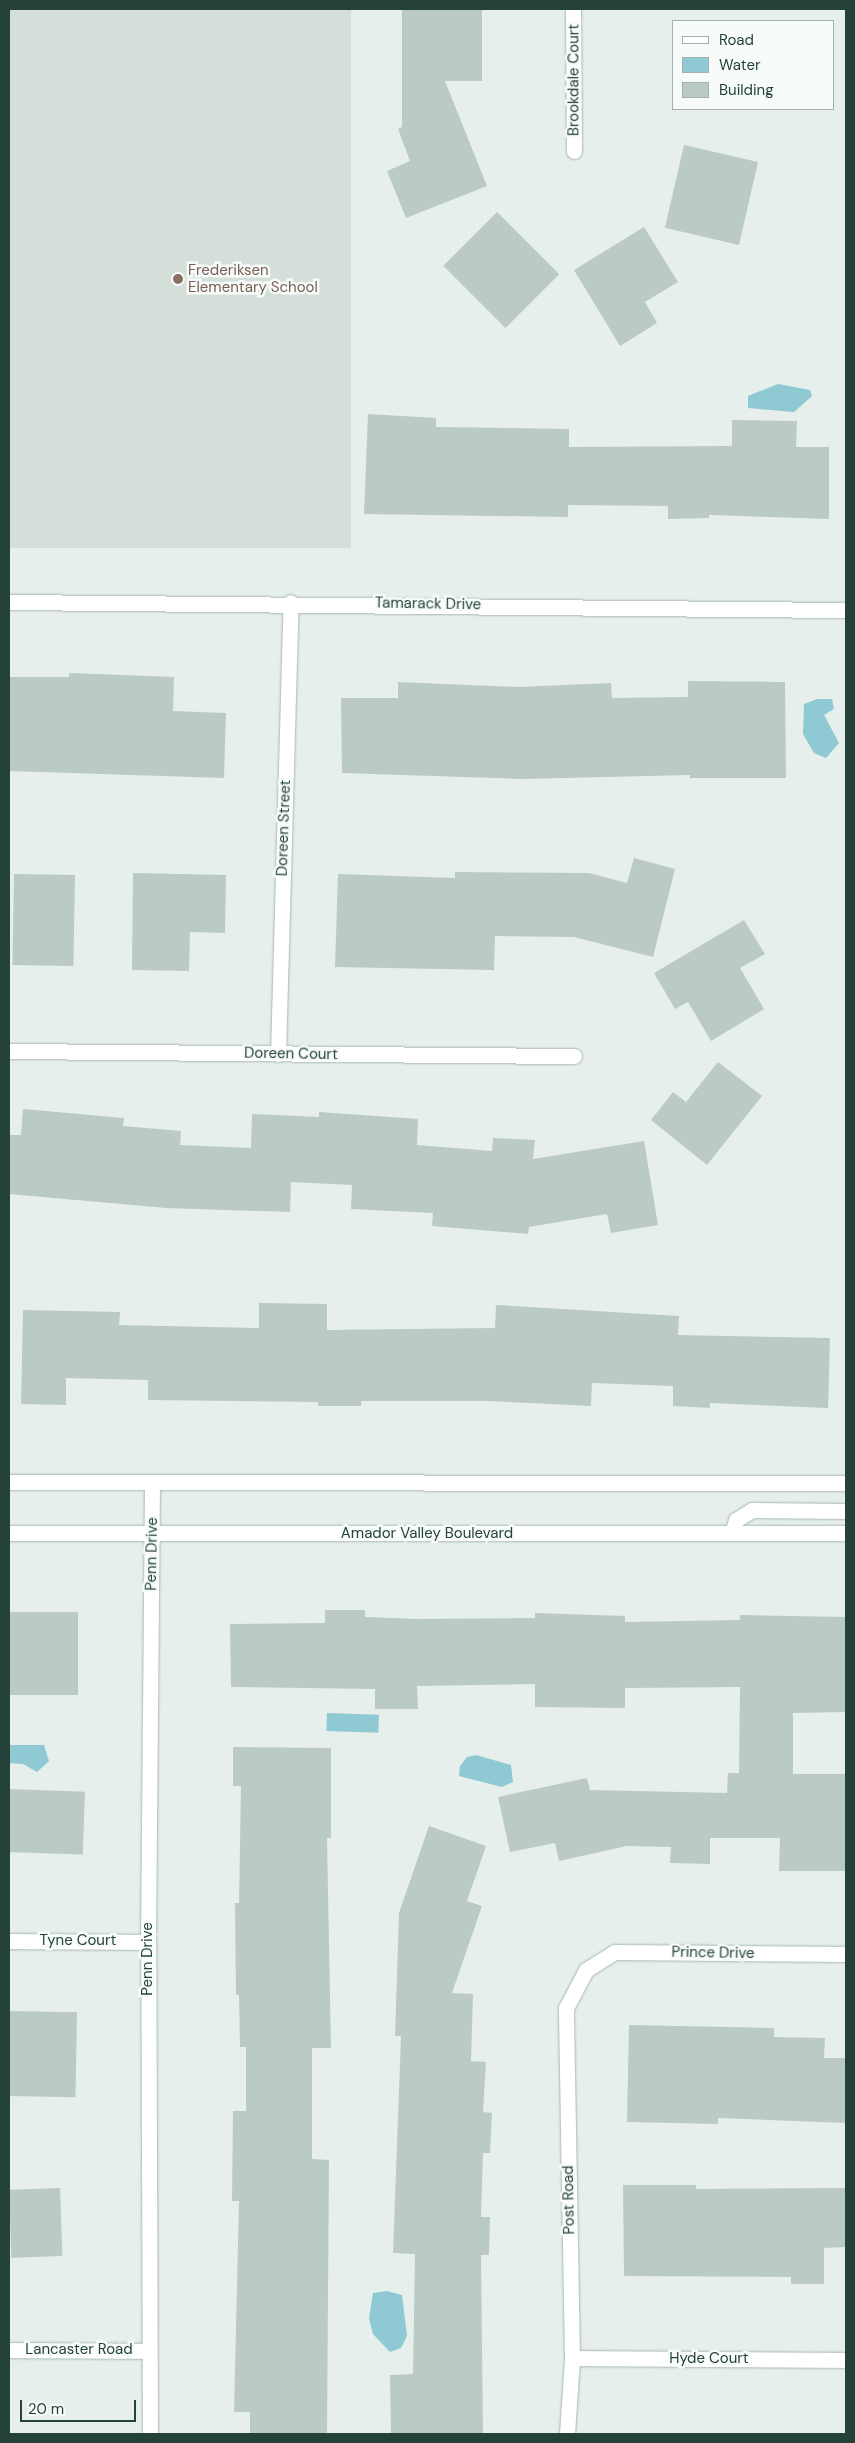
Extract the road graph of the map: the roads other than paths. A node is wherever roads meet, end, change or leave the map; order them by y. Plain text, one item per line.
1 (573, 9) edge
2 (574, 151) dead end
3 (9, 602) edge
4 (291, 602) junction
5 (846, 610) edge
6 (9, 1051) edge
7 (278, 1054) junction
8 (574, 1056) dead end
9 (9, 1482) edge
10 (152, 1483) junction
11 (846, 1483) edge
12 (846, 1511) edge
13 (846, 1532) edge
14 (9, 1533) edge
15 (732, 1533) junction
16 (152, 1534) junction
17 (9, 1941) edge
18 (148, 1942) junction
19 (846, 1954) edge
20 (586, 1970) joint
21 (9, 2350) edge
22 (149, 2351) junction
23 (572, 2358) junction
24 (846, 2360) edge
25 (150, 2434) edge
26 (567, 2434) edge

1 - 2 street, Brookdale Court
3 - 4 street, Tamarack Drive
4 - 5 street, Tamarack Drive
4 - 7 street, Doreen Street
6 - 7 street, Doreen Court
7 - 8 street, Doreen Court
9 - 10 street
10 - 11 street
10 - 16 street, Penn Drive
12 - 15 street
13 - 15 street, Amador Valley Boulevard
14 - 16 street, Amador Valley Boulevard
15 - 16 street, Amador Valley Boulevard
16 - 18 street, Penn Drive
17 - 18 street, Tyne Court
18 - 22 street, Penn Drive
19 - 20 street, Prince Drive
20 - 23 street, Post Road
21 - 22 street, Lancaster Road
22 - 25 street, Penn Drive
23 - 24 street, Hyde Court
23 - 26 street, Post Road

